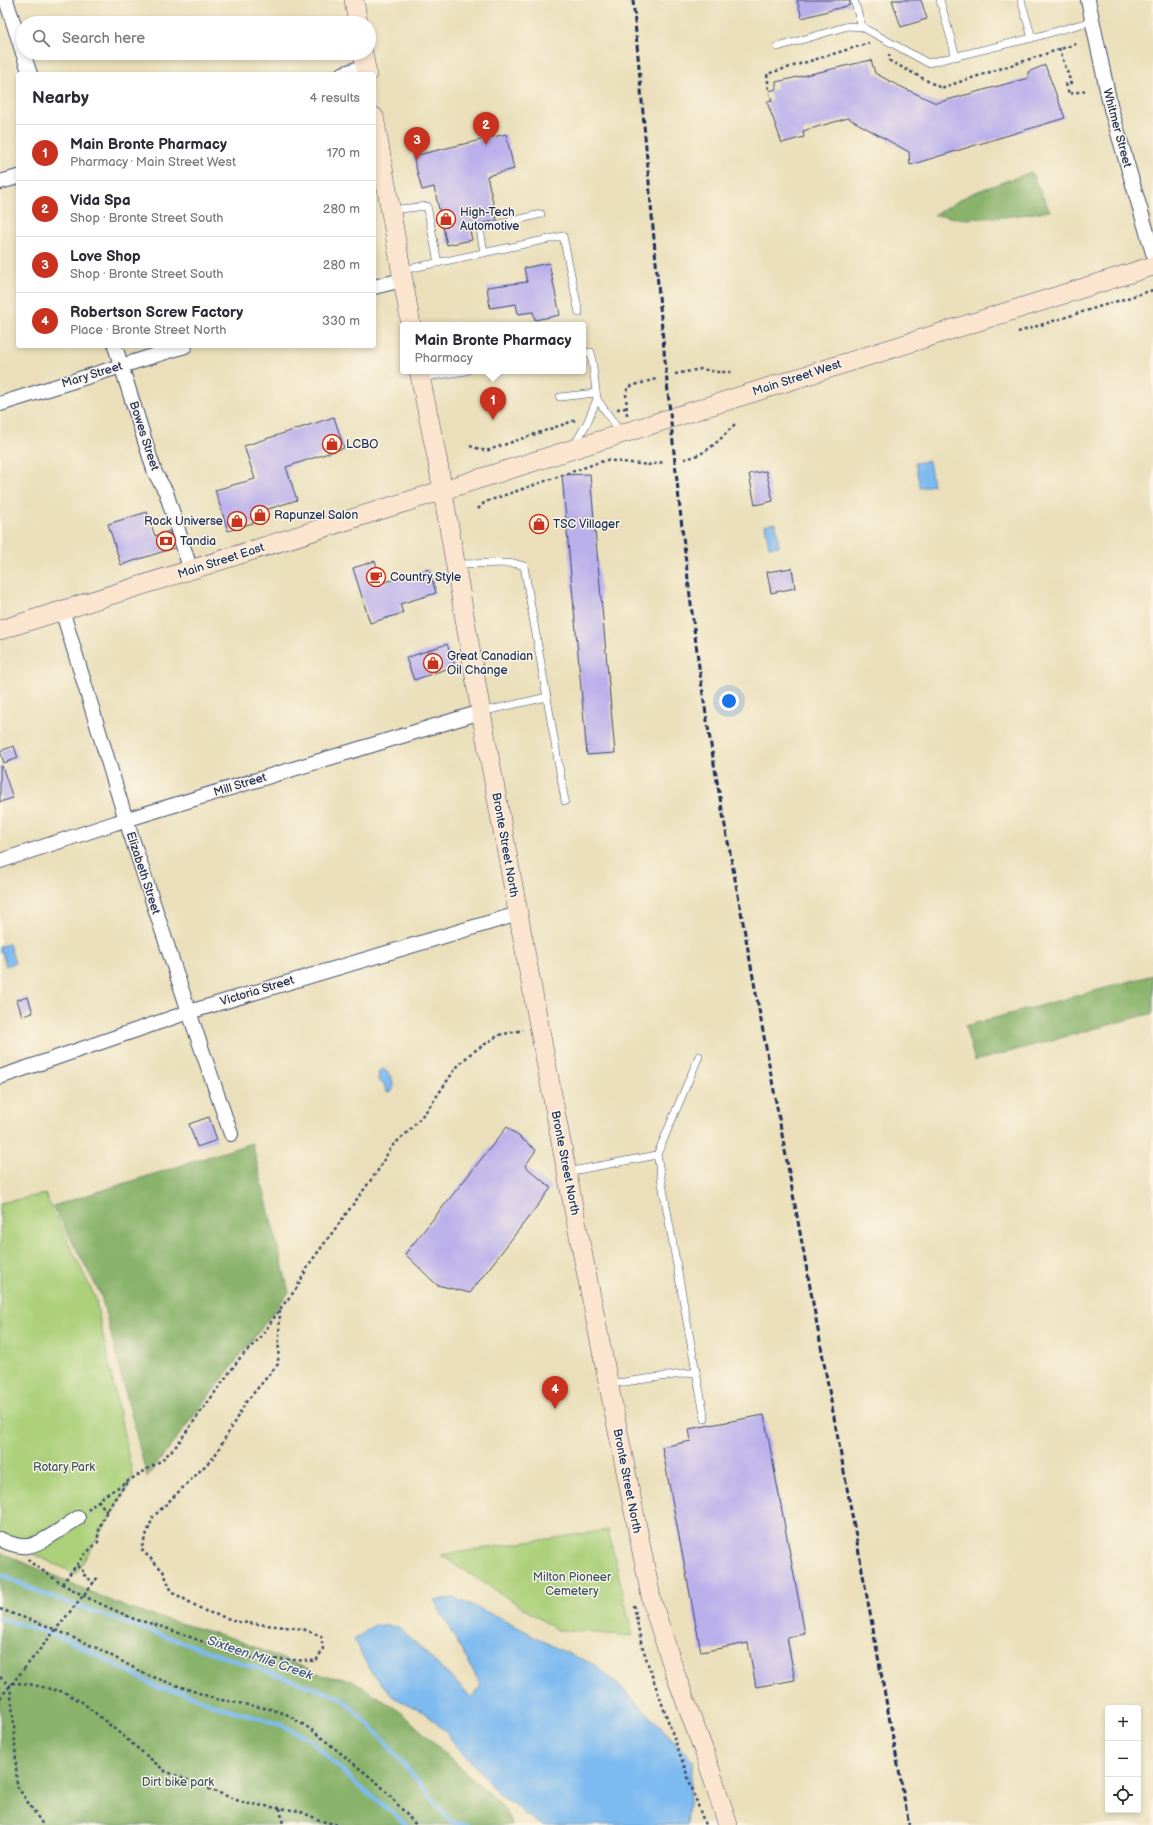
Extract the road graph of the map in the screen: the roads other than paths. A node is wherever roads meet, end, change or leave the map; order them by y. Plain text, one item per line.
1 (6, 0) edge
2 (354, 0) edge
3 (854, 0) edge
4 (940, 0) edge
5 (1021, 0) edge
6 (1088, 0) edge
7 (357, 16) edge
8 (1092, 20) junction
9 (862, 27) junction
10 (16, 31) edge
11 (1032, 38) junction
12 (778, 47) dead end
13 (956, 57) junction
14 (25, 60) edge
15 (365, 64) edge
16 (29, 72) edge
17 (347, 72) edge
18 (376, 129) edge
19 (16, 178) edge
20 (0, 182) edge
21 (390, 210) junction
22 (541, 214) dead end
23 (484, 253) junction
24 (1153, 253) edge
25 (438, 262) junction
26 (1153, 266) edge
27 (402, 275) junction
28 (376, 286) edge
29 (579, 312) dead end
30 (410, 322) edge
31 (116, 348) edge
32 (179, 348) edge
33 (586, 353) edge
34 (121, 366) junction
35 (432, 374) edge
36 (420, 375) edge
37 (596, 396) junction
38 (560, 397) dead end
39 (0, 404) edge
40 (624, 432) junction
41 (572, 448) junction
42 (442, 492) junction
43 (455, 564) junction
44 (191, 570) junction
45 (62, 610) junction
46 (0, 630) edge
47 (547, 696) junction
48 (481, 712) junction
49 (565, 801) dead end
50 (126, 820) junction
51 (0, 861) edge
52 (518, 914) junction
53 (189, 1012) junction
54 (699, 1056) dead end
55 (0, 1077) edge
56 (231, 1134) dead end
57 (657, 1155) junction
58 (566, 1172) junction
59 (696, 1372) junction
60 (608, 1384) junction
61 (706, 1419) dead end
62 (78, 1518) road end
63 (0, 1539) edge
64 (728, 1825) edge

1 - 10 street
2 - 7 main road
3 - 9 lane
4 - 13 lane
5 - 11 lane
6 - 8 street, Whitmer Street
8 - 11 lane
8 - 24 street, Whitmer Street
9 - 12 lane
9 - 13 lane
11 - 13 lane
14 - 16 street
15 - 17 street
18 - 21 main road
19 - 20 street
21 - 25 lane
21 - 27 main road
22 - 23 lane
23 - 25 lane
23 - 29 lane
25 - 27 lane
26 - 40 main road, Main Street West
27 - 28 street
27 - 30 main road
31 - 34 street, Bowes Street
32 - 34 street, Mary Street
33 - 37 lane
34 - 39 street, Mary Street
34 - 44 street, Bowes Street
35 - 36 lane
36 - 42 main road, Bronte Street North
37 - 38 lane
37 - 40 lane
37 - 41 lane
40 - 41 main road, Main Street West
41 - 42 main road, Main Street West
42 - 43 main road, Bronte Street North
42 - 44 main road, Main Street East
43 - 47 lane
43 - 48 main road, Bronte Street North
44 - 45 main road, Main Street East
45 - 46 main road, Main Street East
45 - 50 street, Elizabeth Street
47 - 48 lane
47 - 49 lane
48 - 50 street, Mill Street
48 - 52 main road, Bronte Street North
50 - 51 street, Mill Street
50 - 53 street, Elizabeth Street
52 - 53 street, Victoria Street
52 - 58 main road, Bronte Street North
53 - 55 street, Victoria Street
53 - 56 street, Elizabeth Street
54 - 57 lane
57 - 58 lane
57 - 59 lane
58 - 60 main road, Bronte Street North
59 - 60 lane
59 - 61 lane
60 - 64 main road, Bronte Street North
62 - 63 street

